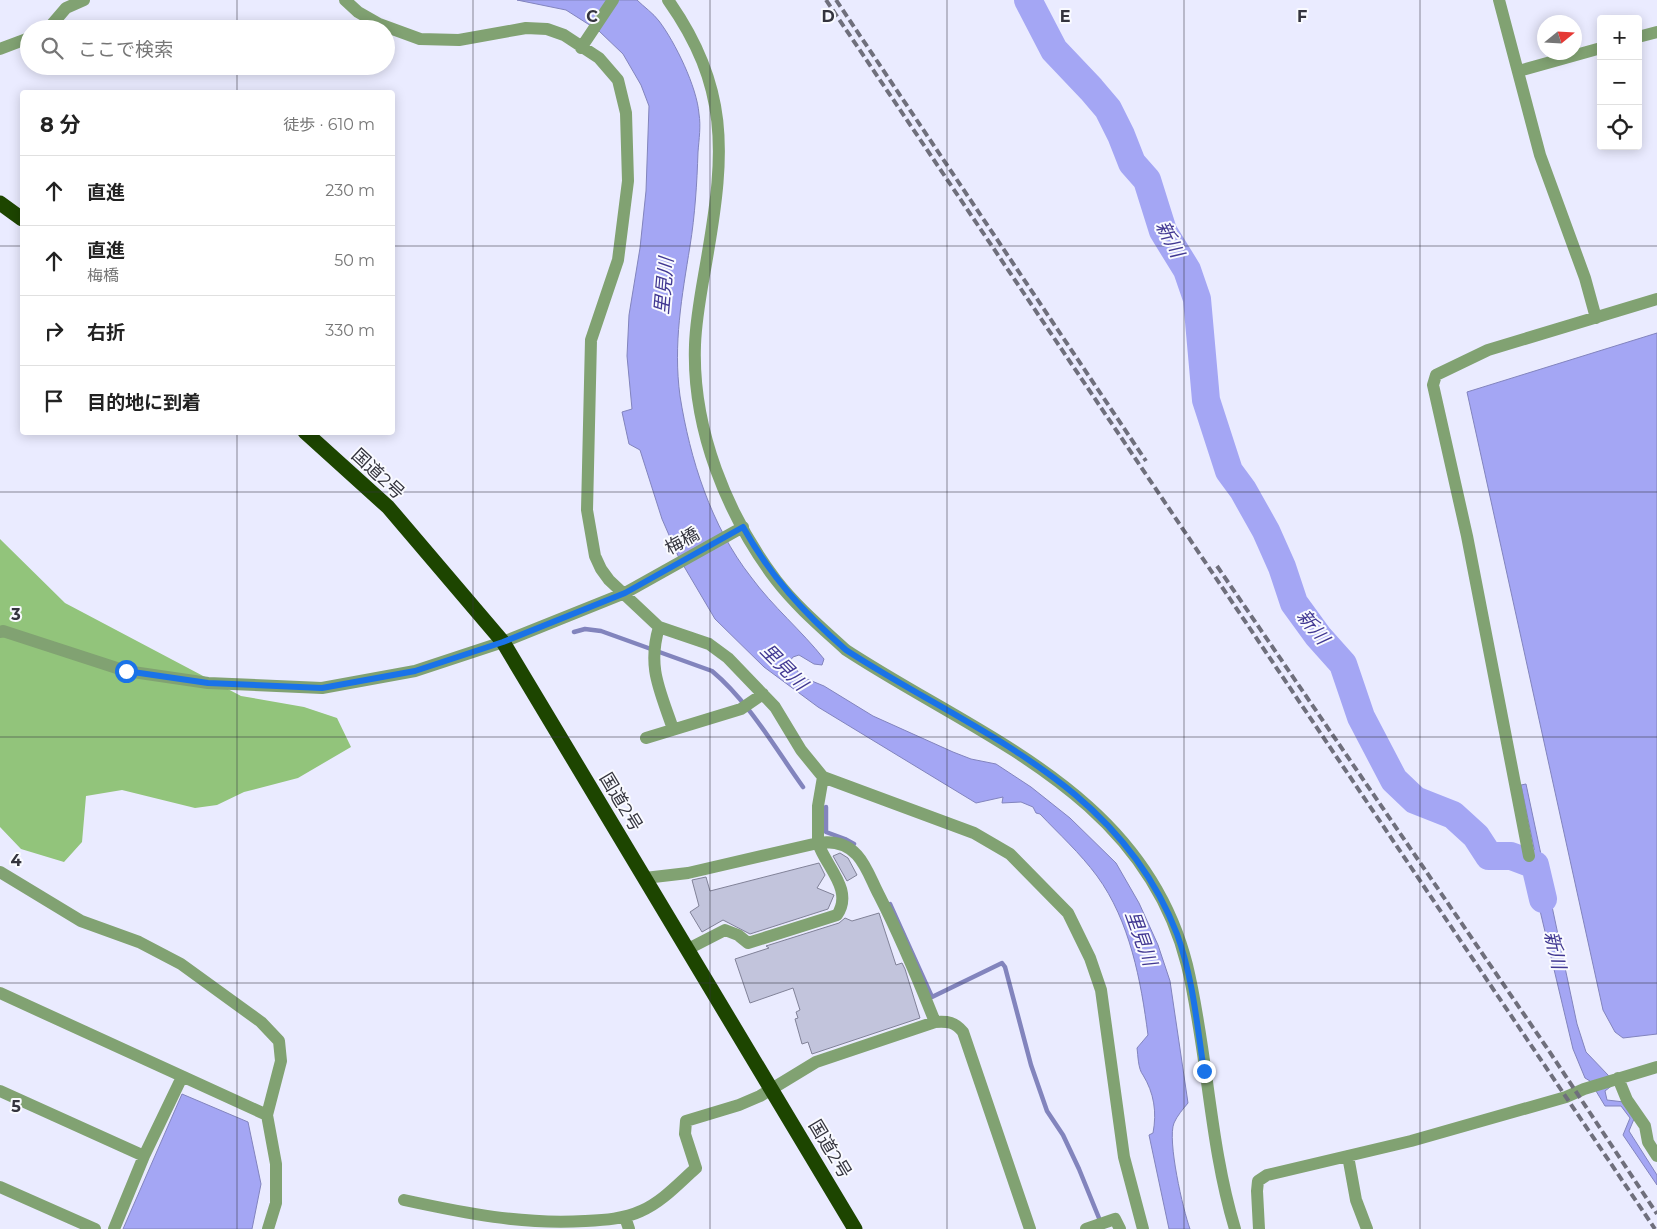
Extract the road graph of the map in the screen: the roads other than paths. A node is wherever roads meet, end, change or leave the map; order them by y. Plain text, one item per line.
1 (84, 0) edge
2 (345, 0) edge
3 (613, 0) edge
4 (668, 0) edge
5 (1499, 0) edge
6 (56, 20) edge
7 (372, 20) edge
8 (395, 30) edge
9 (1657, 32) edge
10 (1642, 36) edge
11 (20, 41) edge
12 (585, 43) junction
13 (0, 49) edge
14 (1597, 49) edge
15 (1518, 71) junction
16 (0, 203) edge
17 (20, 218) edge
18 (1657, 299) edge
19 (1596, 318) junction
20 (308, 435) edge
21 (741, 528) junction
22 (625, 593) junction
23 (659, 626) junction
24 (0, 632) edge
25 (503, 642) junction
26 (763, 694) junction
27 (674, 729) junction
28 (646, 738) dead end
29 (823, 777) junction
30 (818, 843) junction
31 (1529, 856) dead end
32 (0, 872) edge
33 (645, 878) junction
34 (688, 949) junction
35 (0, 993) edge
36 (935, 1022) junction
37 (1657, 1067) edge
38 (182, 1077) junction
39 (1618, 1078) junction
40 (772, 1090) junction
41 (0, 1091) edge
42 (267, 1115) junction
43 (144, 1156) junction
44 (1348, 1156) junction
45 (1657, 1156) edge
46 (0, 1187) edge
47 (404, 1200) dead end
48 (627, 1223) edge
49 (1095, 1226) edge
50 (95, 1229) edge
51 (114, 1229) edge
52 (268, 1229) edge
53 (855, 1229) edge
54 (1030, 1229) edge
55 (1120, 1229) edge
56 (1143, 1229) edge
57 (1235, 1229) edge
58 (1259, 1229) edge
59 (1367, 1229) edge

1 - 6 street
2 - 7 street
3 - 12 street
4 - 21 street
5 - 15 street
8 - 12 street
9 - 10 street
11 - 13 street
12 - 22 street
14 - 15 street
15 - 19 street
16 - 17 highway
18 - 19 street
19 - 31 street
20 - 25 highway, 国道2号
21 - 22 street, 梅橋
21 - 57 street
22 - 23 street
22 - 25 street, 梅橋
23 - 26 street
23 - 27 street
24 - 25 street, 梅橋
25 - 33 highway, 国道2号
26 - 27 street
26 - 29 street
27 - 28 street
29 - 30 street
29 - 56 street
30 - 33 street
30 - 34 street
30 - 36 street
32 - 42 street
33 - 34 highway, 国道2号
34 - 40 highway, 国道2号
35 - 38 street
36 - 40 street
36 - 54 street
37 - 39 street
38 - 42 street
38 - 43 street
39 - 44 street
39 - 45 street
40 - 48 street
40 - 53 highway, 国道2号
41 - 43 street
42 - 52 street
43 - 51 street
44 - 58 street
44 - 59 street
46 - 50 street
47 - 48 street
49 - 55 street

